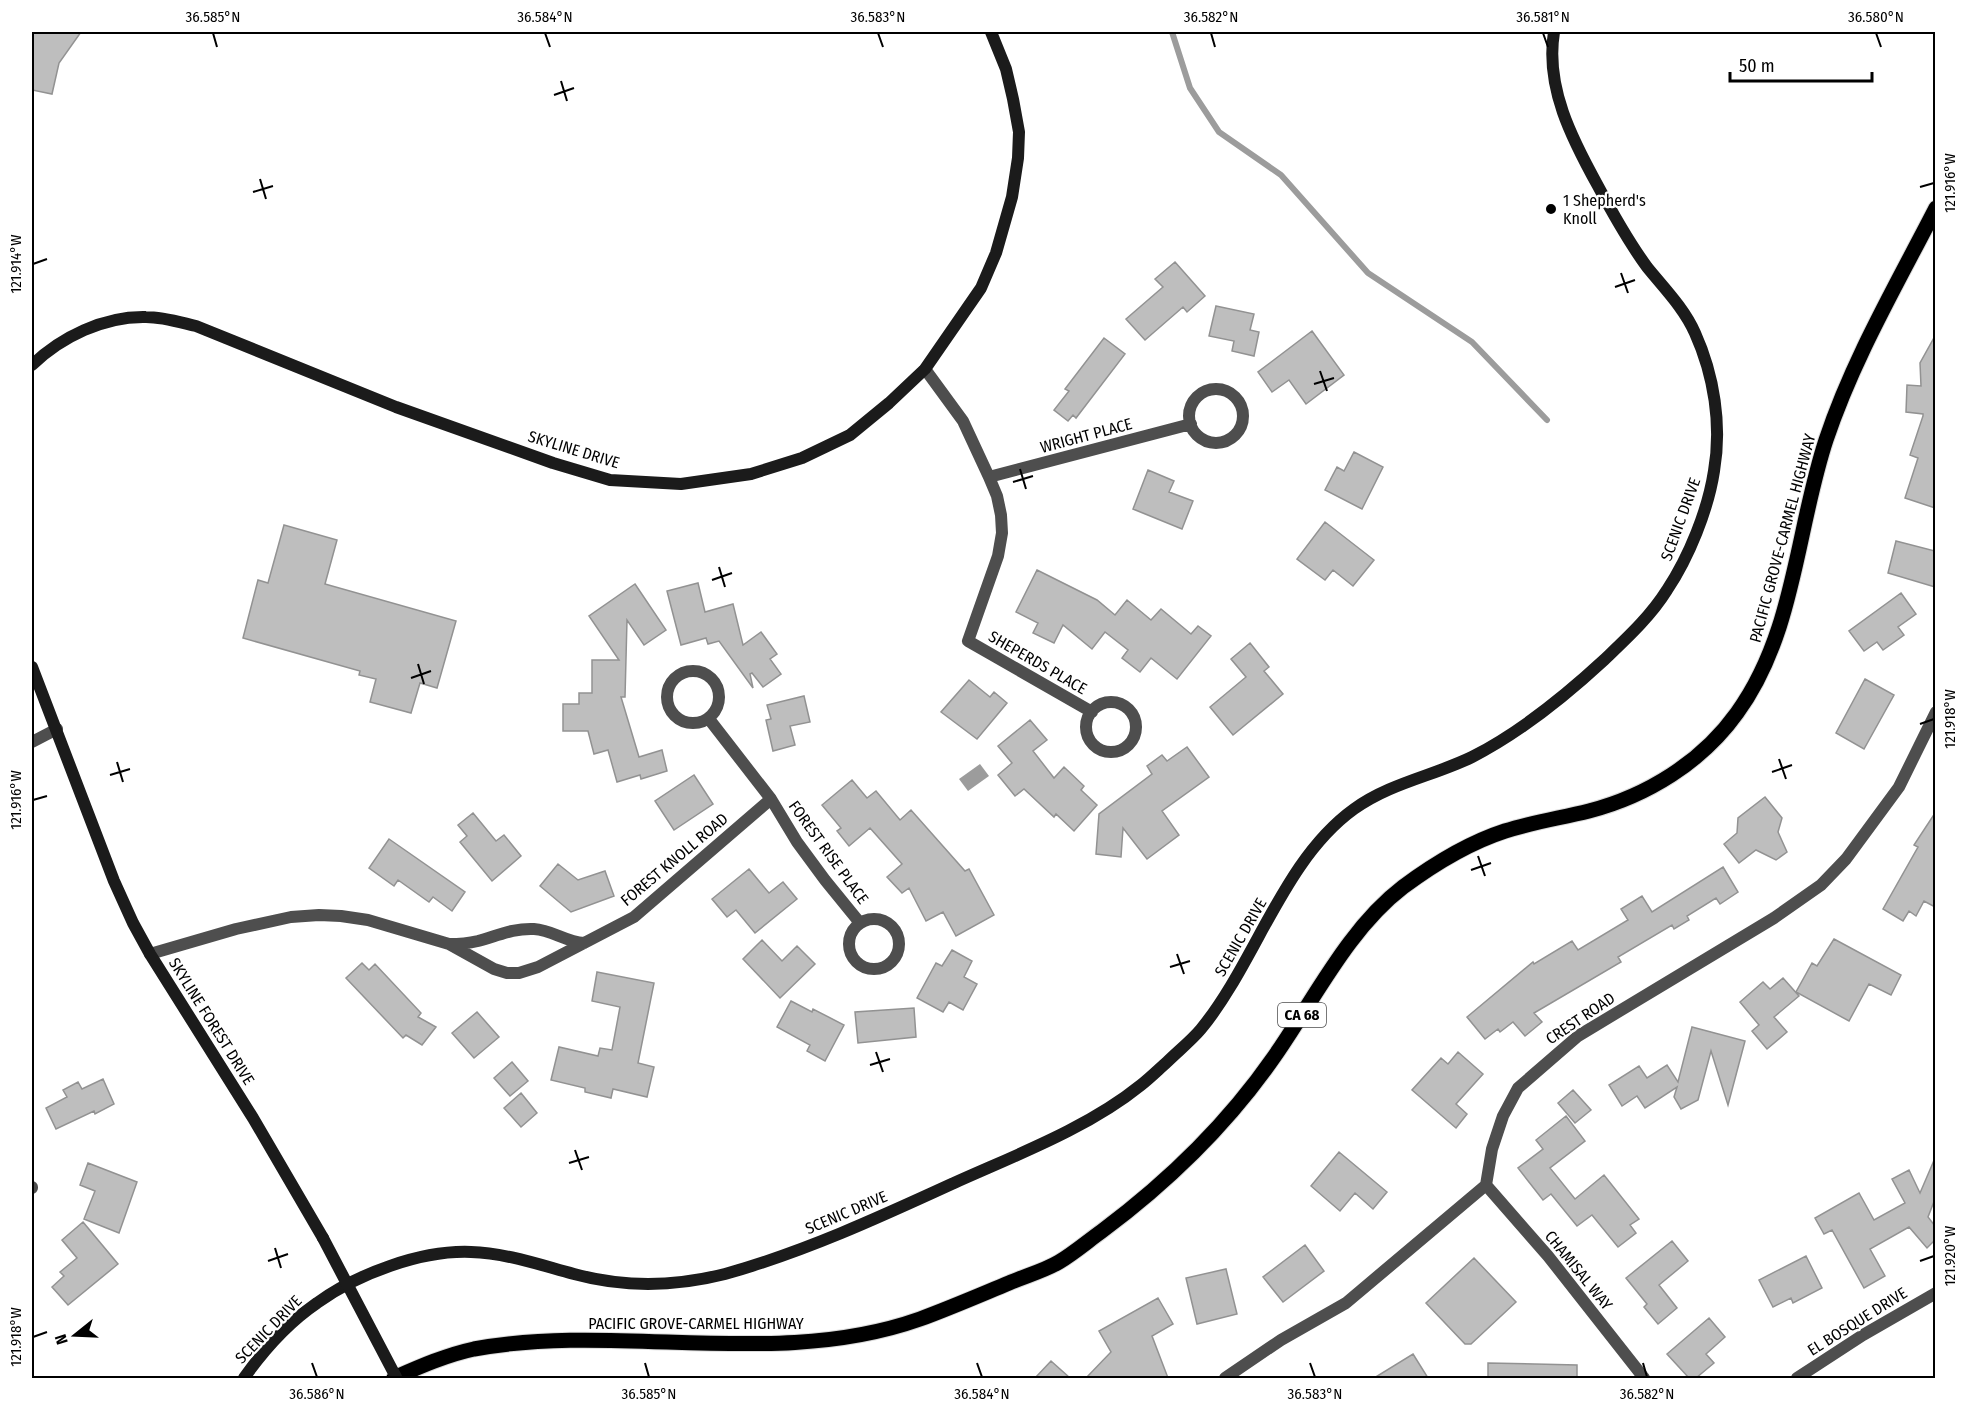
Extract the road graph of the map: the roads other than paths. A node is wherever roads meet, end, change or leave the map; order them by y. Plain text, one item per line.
1 (991, 32) edge
2 (1554, 32) edge
3 (1935, 208) edge
4 (32, 365) edge
5 (925, 369) junction
6 (1191, 424) junction
7 (989, 477) junction
8 (32, 667) edge
9 (1092, 712) junction
10 (1935, 712) edge
11 (710, 718) junction
12 (57, 729) junction
13 (32, 742) edge
14 (771, 799) junction
15 (860, 923) junction
16 (584, 943) junction
17 (449, 944) junction
18 (150, 954) junction
19 (1486, 1185) junction
20 (1935, 1293) edge
21 (243, 1378) edge
22 (395, 1378) edge
23 (1225, 1378) edge
24 (1644, 1378) edge
25 (1797, 1378) edge

1 - 5 street, SKYLINE DRIVE
2 - 21 street, SCENIC DRIVE
3 - 22 main road, PACIFIC GROVE-CARMEL HIGHWAY / CA 68
4 - 5 street, SKYLINE DRIVE
5 - 7 street
6 - 6 street
6 - 7 street, WRIGHT PLACE
7 - 9 street, SHEPERDS PLACE
8 - 12 street, SKYLINE FOREST DRIVE
9 - 9 street
10 - 19 street, CREST ROAD
11 - 11 street
11 - 14 street, FOREST RISE PLACE
12 - 13 street
12 - 18 street, SKYLINE FOREST DRIVE
14 - 15 street, FOREST RISE PLACE
14 - 16 street, FOREST KNOLL ROAD
15 - 15 street
16 - 17 street
16 - 17 street, FOREST KNOLL ROAD
17 - 18 street, FOREST KNOLL ROAD
18 - 22 street, SKYLINE FOREST DRIVE, bridge
19 - 23 street
19 - 24 street, CHAMISAL WAY
20 - 25 street, EL BOSQUE DRIVE

